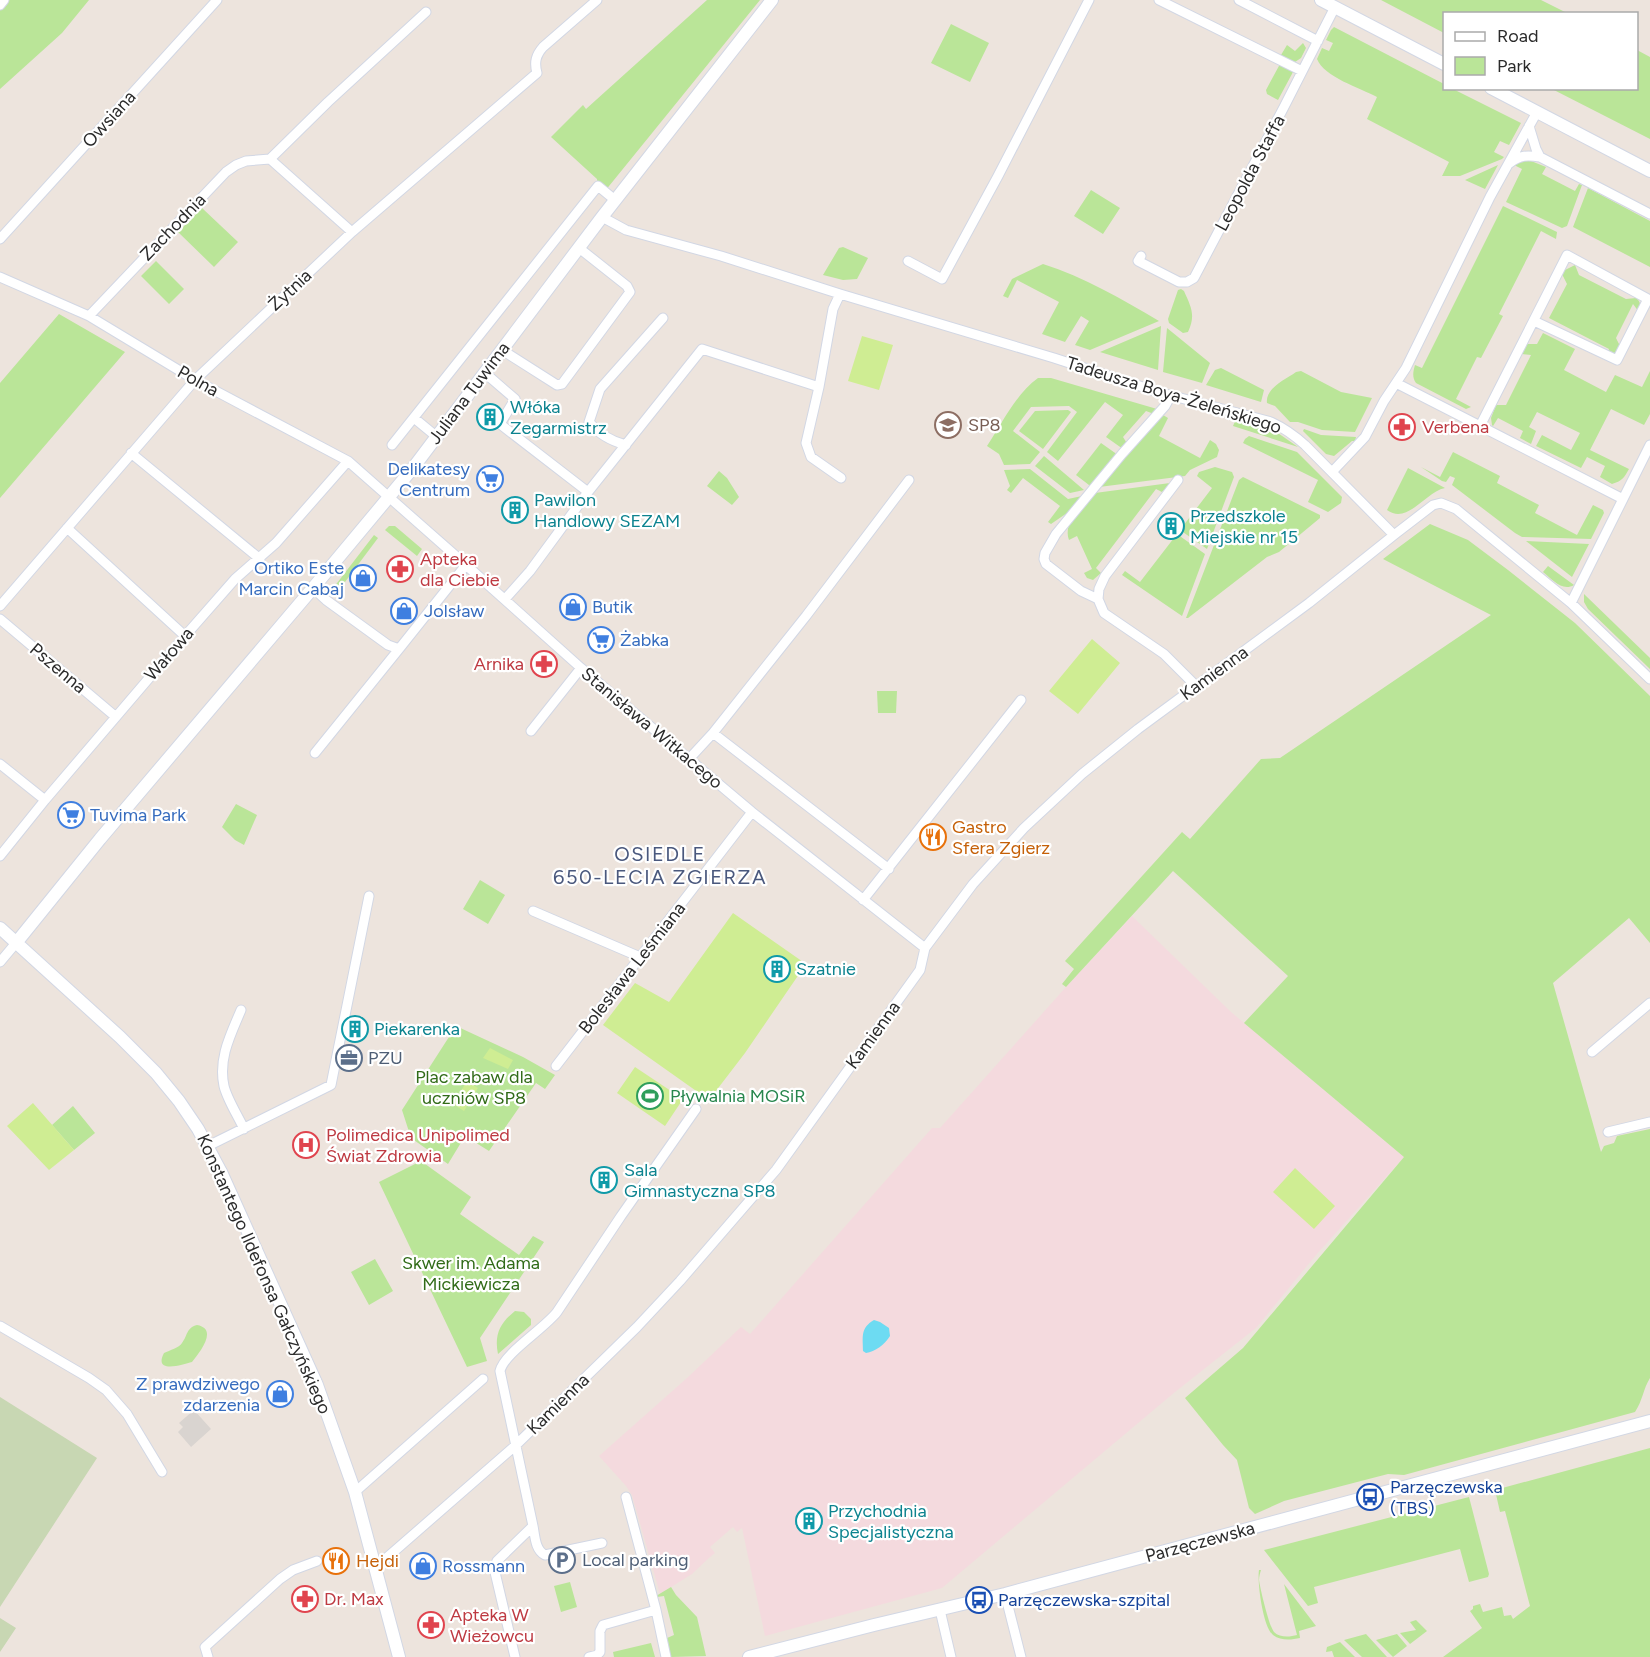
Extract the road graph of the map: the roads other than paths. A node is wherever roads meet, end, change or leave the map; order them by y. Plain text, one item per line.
1 (4, 0) edge
2 (217, 0) edge
3 (597, 0) edge
4 (772, 0) edge
5 (1089, 0) edge
6 (1159, 0) edge
7 (1239, 0) edge
8 (1321, 0) edge
9 (0, 5) edge
10 (1335, 7) junction
11 (426, 12) dead end
12 (1318, 41) junction
13 (1443, 63) edge
14 (1302, 71) junction
15 (1495, 90) edge
16 (1537, 112) junction
17 (1529, 126) junction
18 (1540, 157) junction
19 (270, 159) junction
20 (1508, 164) junction
21 (1650, 171) edge
22 (615, 200) junction
23 (1650, 214) edge
24 (602, 217) junction
25 (352, 232) junction
26 (0, 238) edge
27 (579, 248) junction
28 (1141, 256) dead end
29 (908, 261) dead end
30 (0, 277) edge
31 (840, 294) junction
32 (89, 316) junction
33 (663, 318) dead end
34 (1533, 321) junction
35 (502, 350) junction
36 (484, 373) junction
37 (195, 380) junction
38 (1396, 383) junction
39 (819, 387) junction
40 (1171, 395) junction
41 (414, 418) junction
42 (1480, 426) junction
43 (437, 436) junction
44 (392, 445) dead end
45 (626, 445) junction
46 (1650, 445) edge
47 (131, 453) junction
48 (348, 461) junction
49 (1332, 472) junction
50 (841, 478) dead end
51 (909, 480) dead end
52 (1178, 480) dead end
53 (588, 492) junction
54 (389, 498) junction
55 (1623, 499) junction
56 (67, 528) junction
57 (1394, 535) junction
58 (260, 559) junction
59 (466, 565) junction
60 (313, 588) junction
61 (505, 599) junction
62 (1098, 599) junction
63 (1571, 603) junction
64 (0, 606) edge
65 (0, 619) edge
66 (185, 636) junction
67 (399, 649) junction
68 (581, 668) junction
69 (1650, 679) edge
70 (1196, 686) junction
71 (1021, 700) dead end
72 (116, 717) junction
73 (531, 731) dead end
74 (713, 733) junction
75 (315, 753) dead end
76 (689, 759) junction
77 (0, 764) edge
78 (45, 800) junction
79 (752, 812) junction
80 (0, 856) edge
81 (889, 869) junction
82 (369, 896) dead end
83 (863, 900) junction
84 (533, 911) dead end
85 (0, 928) edge
86 (16, 943) junction
87 (925, 948) junction
88 (640, 957) junction
89 (0, 962) edge
90 (1650, 1003) edge
91 (241, 1010) dead end
92 (1592, 1052) dead end
93 (556, 1066) dead end
94 (696, 1109) dead end
95 (1650, 1122) edge
96 (244, 1129) junction
97 (1608, 1132) dead end
98 (208, 1146) junction
99 (0, 1326) edge
100 (483, 1379) dead end
101 (1650, 1421) edge
102 (516, 1445) junction
103 (162, 1472) dead end
104 (355, 1492) junction
105 (626, 1497) dead end
106 (533, 1526) junction
107 (602, 1543) dead end
108 (317, 1561) dead end
109 (375, 1568) junction
110 (1005, 1594) junction
111 (656, 1610) junction
112 (940, 1610) junction
113 (784, 1653) edge
114 (208, 1657) edge
115 (399, 1657) edge
116 (515, 1657) edge
117 (589, 1657) edge
118 (666, 1657) edge
119 (749, 1657) edge
120 (951, 1657) edge
121 (1021, 1657) edge

1 - 9 street
2 - 26 street, Owsiana
3 - 25 street, Żytnia
4 - 22 street, Juliana Tuwima
5 - 29 street
6 - 14 street
7 - 12 street
8 - 10 street
10 - 12 street, Leopolda Staffa
10 - 13 street
11 - 19 street
12 - 14 street, Leopolda Staffa
14 - 28 street, Leopolda Staffa
15 - 16 street
16 - 17 street
16 - 21 street
17 - 18 street
17 - 20 street
18 - 20 street
18 - 23 street
19 - 25 street
19 - 32 street, Zachodnia
20 - 38 street
22 - 24 street, Juliana Tuwima
22 - 41 street
24 - 27 street, Juliana Tuwima
24 - 31 street, Tadeusza Boya-Żeleńskiego
25 - 37 street, Żytnia
27 - 35 street, Juliana Tuwima
27 - 35 street
30 - 32 street, Polna
31 - 39 street
31 - 40 street, Tadeusza Boya-Żeleńskiego
32 - 37 street, Polna
33 - 45 street
34 - 34 street
34 - 42 street
35 - 36 street, Juliana Tuwima
36 - 43 street, Juliana Tuwima
36 - 53 street
37 - 47 street, Żytnia
37 - 48 street, Polna
38 - 42 street
38 - 49 street
39 - 45 street
39 - 50 street
40 - 49 street, Tadeusza Boya-Żeleńskiego
40 - 62 street
41 - 43 street
41 - 44 street
42 - 55 street
43 - 54 street, Juliana Tuwima
45 - 53 street
46 - 55 street
47 - 56 street, Żytnia
47 - 58 street
48 - 54 street, Polna
48 - 58 street, Wałowa
49 - 57 street, Tadeusza Boya-Żeleńskiego
51 - 74 street
52 - 62 street
53 - 61 street
54 - 59 street, Stanisława Witkacego
54 - 60 street, Juliana Tuwima
55 - 63 street
56 - 64 street, Żytnia
56 - 66 street
57 - 63 street
57 - 70 street, Kamienna
58 - 66 street, Wałowa
59 - 61 street, Stanisława Witkacego
59 - 67 street
60 - 67 street
60 - 86 street, Juliana Tuwima
61 - 68 street, Stanisława Witkacego
62 - 70 street
63 - 69 street
65 - 72 street, Pszenna
66 - 72 street, Wałowa
67 - 75 street
68 - 73 street
68 - 76 street, Stanisława Witkacego
70 - 87 street, Kamienna
71 - 81 street
72 - 78 street, Wałowa
74 - 76 street
74 - 81 street
76 - 79 street, Stanisława Witkacego
77 - 78 street
78 - 80 street, Wałowa
79 - 83 street, Stanisława Witkacego
79 - 88 street, Bolesława Leśmiana
81 - 83 street
82 - 96 street
83 - 87 street, Stanisława Witkacego
84 - 88 street
85 - 86 street, Konstantego Ildefonsa Gałczyńskiego
86 - 89 street
86 - 98 street, Konstantego Ildefonsa Gałczyńskiego
87 - 102 street, Kamienna
88 - 93 street, Bolesława Leśmiana
90 - 92 street
91 - 96 street
94 - 102 street
95 - 97 street
96 - 98 street
98 - 104 street, Konstantego Ildefonsa Gałczyńskiego
99 - 103 street
100 - 104 street
101 - 110 street, Parzęczewska
102 - 106 street
102 - 109 street, Kamienna
104 - 109 street, Konstantego Ildefonsa Gałczyńskiego
105 - 111 street
106 - 107 street
106 - 116 street
108 - 114 street
109 - 115 street, Konstantego Ildefonsa Gałczyńskiego
110 - 112 street, Parzęczewska
110 - 121 street
111 - 117 street
111 - 118 street
112 - 113 street, Parzęczewska
112 - 120 street
113 - 119 street, Parzęczewska

